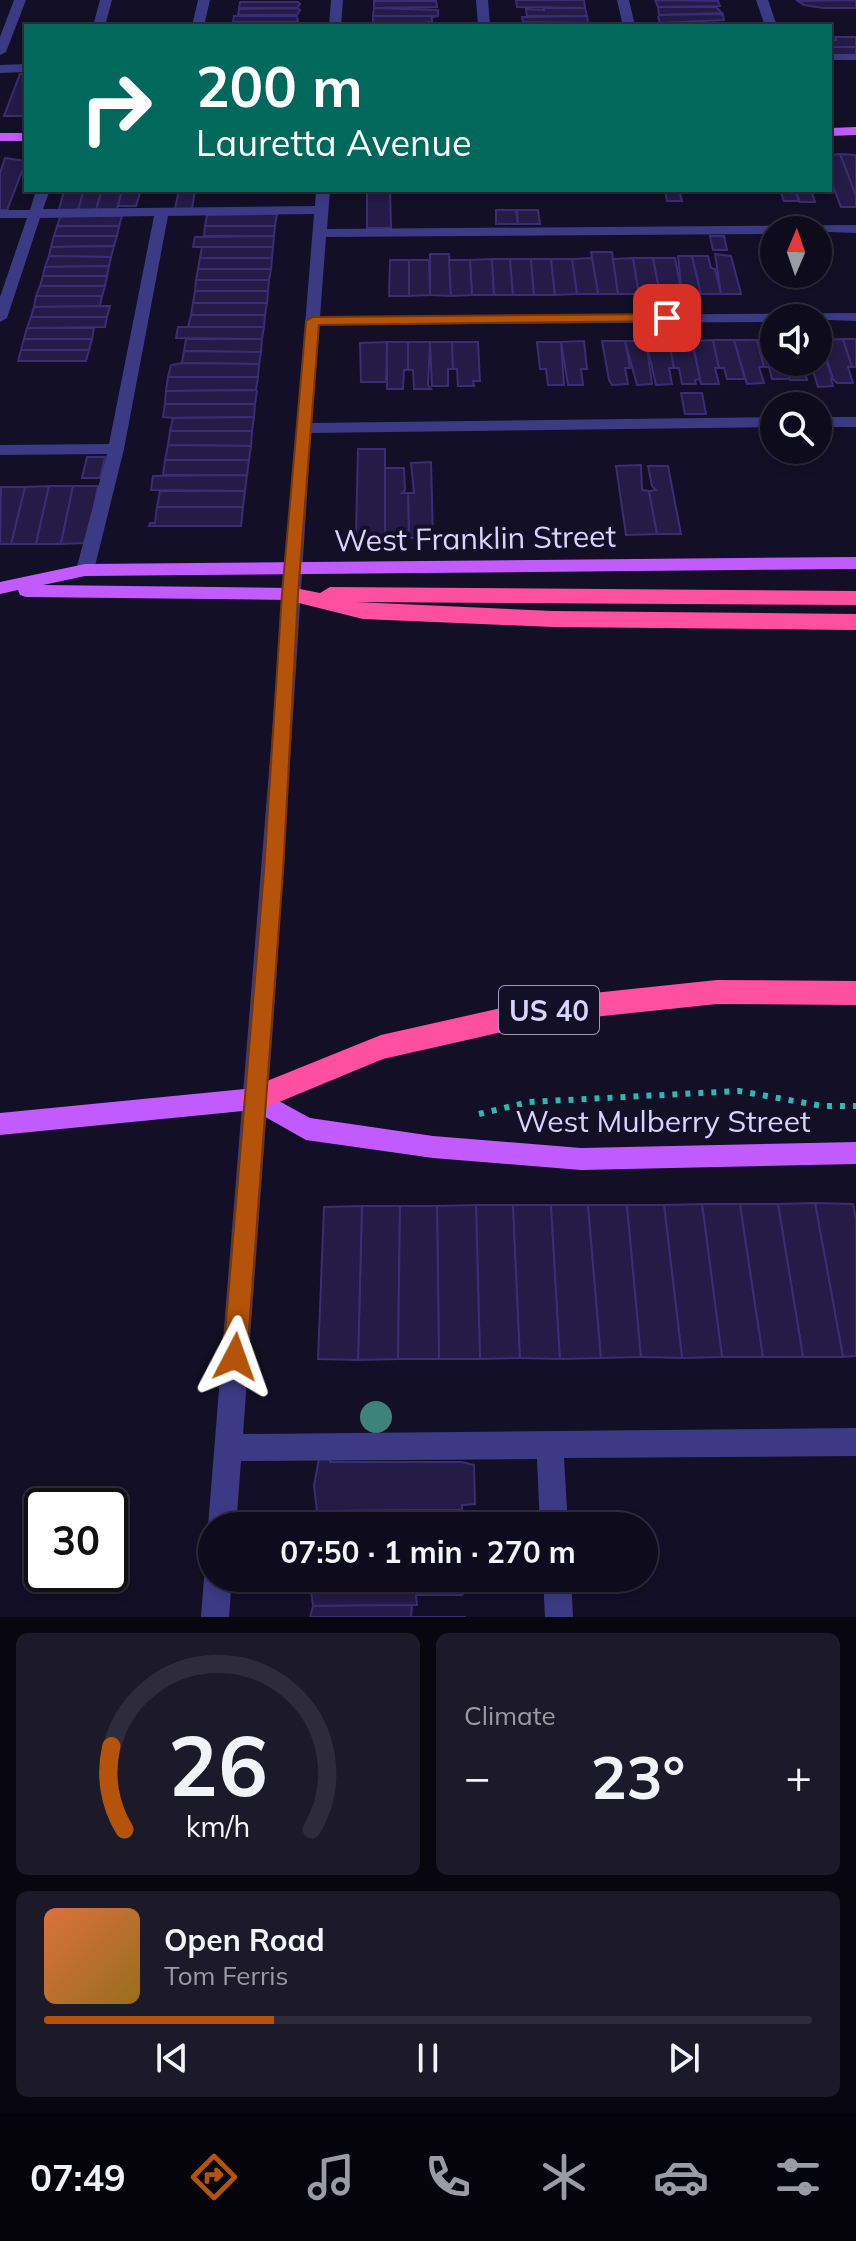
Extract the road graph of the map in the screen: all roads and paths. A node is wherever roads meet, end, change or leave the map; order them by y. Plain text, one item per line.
1 (20, 0) edge
2 (106, 0) edge
3 (204, 0) edge
4 (337, 0) edge
5 (482, 0) edge
6 (623, 0) edge
7 (762, 0) edge
8 (100, 24) edge
9 (198, 24) edge
10 (335, 24) edge
11 (484, 24) edge
12 (629, 24) edge
13 (770, 24) edge
14 (0, 52) edge
15 (832, 57) edge
16 (856, 57) edge
17 (24, 68) edge
18 (0, 69) edge
19 (856, 131) edge
20 (832, 132) edge
21 (0, 137) edge
22 (24, 137) edge
23 (42, 192) edge
24 (323, 192) edge
25 (321, 210) junction
26 (162, 212) junction
27 (34, 213) junction
28 (0, 214) edge
29 (856, 229) edge
30 (320, 233) junction
31 (856, 317) edge
32 (0, 318) edge
33 (313, 321) junction
34 (760, 422) edge
35 (832, 422) edge
36 (856, 422) edge
37 (305, 428) junction
38 (116, 449) junction
39 (0, 450) edge
40 (856, 563) edge
41 (293, 568) junction
42 (85, 570) junction
43 (0, 589) edge
44 (290, 594) junction
45 (856, 598) edge
46 (856, 622) edge
47 (856, 993) edge
48 (255, 1099) junction
49 (856, 1106) edge
50 (476, 1115) dead end
51 (0, 1124) edge
52 (856, 1153) edge
53 (856, 1442) edge
54 (550, 1445) junction
55 (228, 1448) junction
56 (223, 1512) edge
57 (553, 1512) edge
58 (217, 1592) edge
59 (558, 1592) edge
60 (215, 1617) edge
61 (559, 1617) edge

1 - 14 street
2 - 8 street
3 - 9 street
4 - 10 street
5 - 11 street
6 - 12 street
7 - 13 street
15 - 16 street
17 - 18 street
19 - 20 main road
21 - 22 main road
23 - 27 street
24 - 25 street
25 - 26 street
25 - 30 street
26 - 27 street
26 - 38 street
27 - 28 street
27 - 32 street
29 - 30 street
30 - 33 street
31 - 33 street
33 - 37 street
34 - 37 street
35 - 36 street
37 - 41 street
38 - 39 street
38 - 42 street
40 - 41 main road, West Franklin Street
41 - 42 main road, West Franklin Street
41 - 44 street
42 - 43 main road, West Franklin Street
43 - 44 main road, West Franklin Street
44 - 45 highway
44 - 46 highway
44 - 48 street
47 - 48 highway, US 40
48 - 51 main road, US 40
48 - 52 main road, West Mulberry Street
48 - 55 street
49 - 50 path
53 - 54 street
54 - 55 street
54 - 57 street
55 - 56 street
58 - 60 street
59 - 61 street

